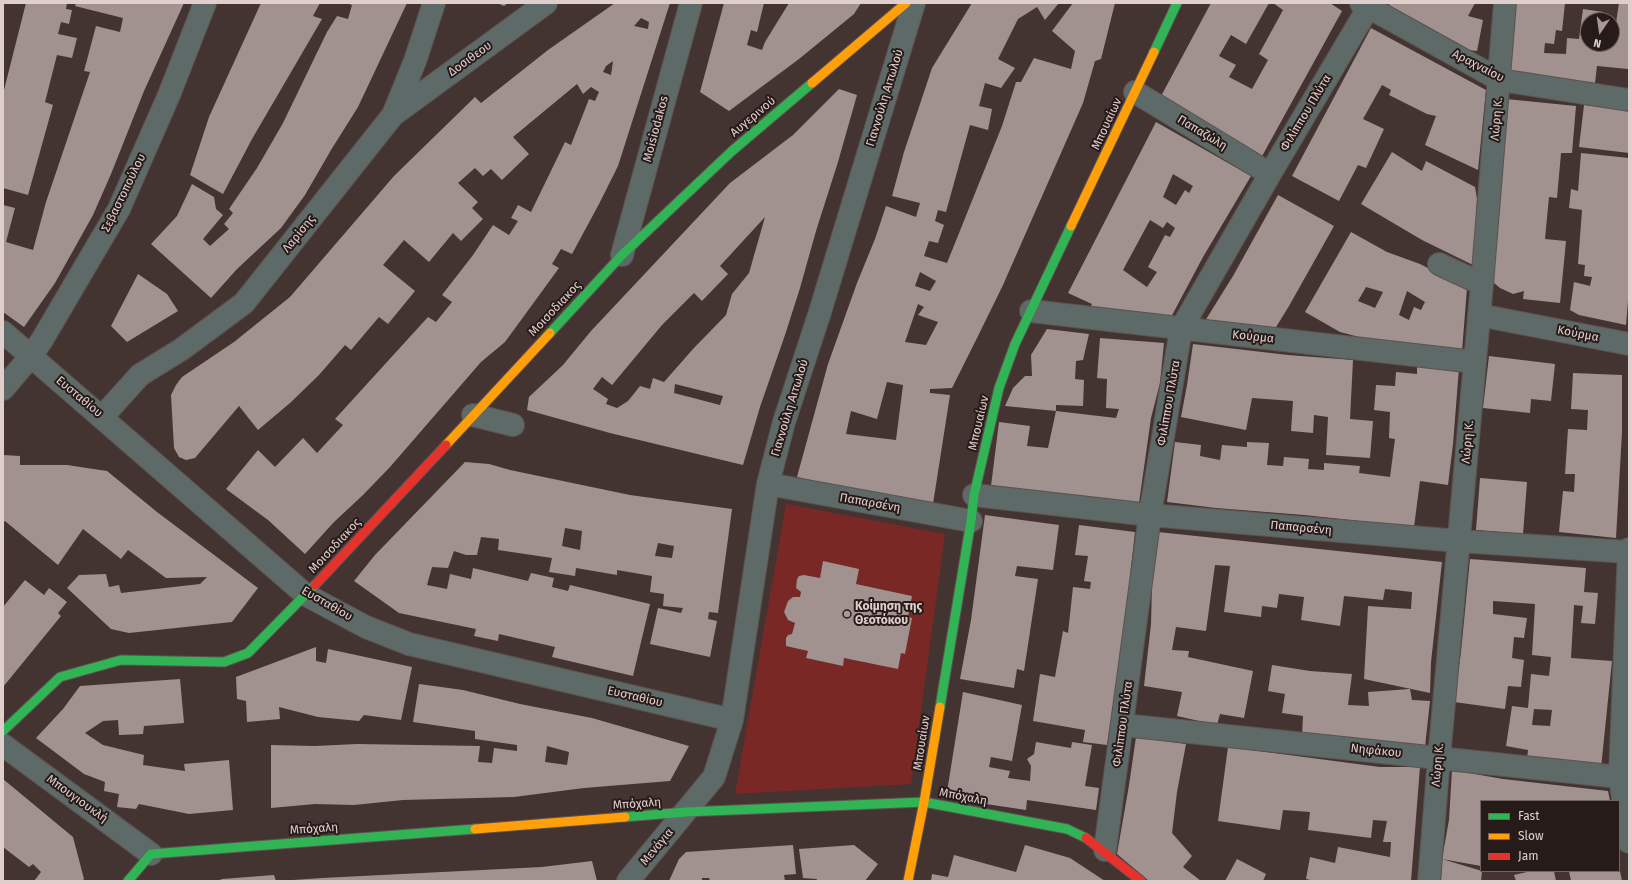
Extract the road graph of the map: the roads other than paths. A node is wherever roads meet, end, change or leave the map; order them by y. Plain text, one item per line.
1 (205, 3) edge
2 (434, 3) edge
3 (546, 3) edge
4 (691, 3) edge
5 (906, 3) edge
6 (914, 3) edge
7 (1177, 3) edge
8 (1505, 3) edge
9 (1367, 4) edge
10 (1500, 80) junction
11 (1135, 92) junction
12 (1629, 100) edge
13 (393, 115) junction
14 (1270, 174) junction
15 (622, 255) junction
16 (1440, 264) dead end
17 (1482, 284) junction
18 (1031, 311) junction
19 (1479, 316) junction
20 (1181, 329) junction
21 (3, 332) edge
22 (1629, 344) edge
23 (31, 356) junction
24 (1475, 362) junction
25 (3, 389) edge
26 (473, 415) junction
27 (102, 417) junction
28 (513, 425) dead end
29 (768, 484) junction
30 (974, 495) junction
31 (1150, 515) junction
32 (971, 521) junction
33 (1459, 541) junction
34 (1629, 551) edge
35 (306, 595) junction
36 (732, 720) junction
37 (1123, 725) junction
38 (3, 731) edge
39 (3, 745) edge
40 (1438, 758) junction
41 (1624, 778) edge
42 (924, 802) junction
43 (686, 812) junction
44 (1629, 842) edge
45 (1105, 850) junction
46 (151, 854) junction
47 (906, 877) edge
48 (128, 881) edge
49 (628, 881) edge
50 (1141, 881) edge
51 (1429, 881) edge

1 - 23 street, Σεβαστοπούλου
2 - 13 street, Λαρίσης
3 - 13 street, Δοσιθεου
4 - 15 street, Moisiodakos
5 - 15 street, Αυγερινού
6 - 29 street, Γιαννούλη Αιτωλού
7 - 11 street, Μπουαίων
8 - 10 street, Λώρη Κ.
9 - 10 street, Αραχναίου
9 - 14 street, Φιλίππου Πλύτα
10 - 12 street, Αραχναίου
10 - 17 street, Λώρη Κ.
11 - 14 street, Παπαζώλη
11 - 18 street, Μπουαίων
13 - 27 street, Λαρίσης
14 - 20 street, Φιλίππου Πλύτα
15 - 26 street, Μοισοδιακος
16 - 17 street
17 - 19 street, Λώρη Κ.
18 - 20 street, Κούρμα
18 - 30 street, Μπουαίων
19 - 22 street, Κούρμα
19 - 24 street, Λώρη Κ.
20 - 24 street, Κούρμα
20 - 31 street, Φιλίππου Πλύτα
21 - 23 street, Ευσταθίου
23 - 25 street, Σεβαστοπούλου
23 - 27 street, Ευσταθίου
24 - 33 street, Λώρη Κ.
26 - 28 street
26 - 35 street, Μοισοδιακος
27 - 35 street, Ευσταθίου
29 - 32 street, Παπαρσένη
29 - 36 street, Γιαννούλη Αιτωλού
30 - 31 street, Παπαρσένη
30 - 32 street, Μπουαίων
31 - 33 street, Παπαρσένη
31 - 37 street, Φιλίππου Πλύτα
32 - 42 street, Μπουαίων
33 - 34 street, Παπαρσένη
33 - 40 street, Λώρη Κ.
34 - 41 street
35 - 36 street, Ευσταθίου
35 - 38 street, Μοισοδιακος
36 - 43 street, Γιαννούλη Αιτωλού
37 - 40 street, Νηφάκου
37 - 45 street, Φιλίππου Πλύτα
39 - 46 street, Μπουγιουκλή
40 - 41 street, Νηφάκου
40 - 51 street, Λώρη Κ.
41 - 44 street
42 - 43 street, Μπόχαλη
42 - 45 street, Μπόχαλη
42 - 47 street, Μπουαίων
43 - 46 street, Μπόχαλη
43 - 49 street, Μενάγια
45 - 50 street, Μπόχαλη
46 - 48 street

